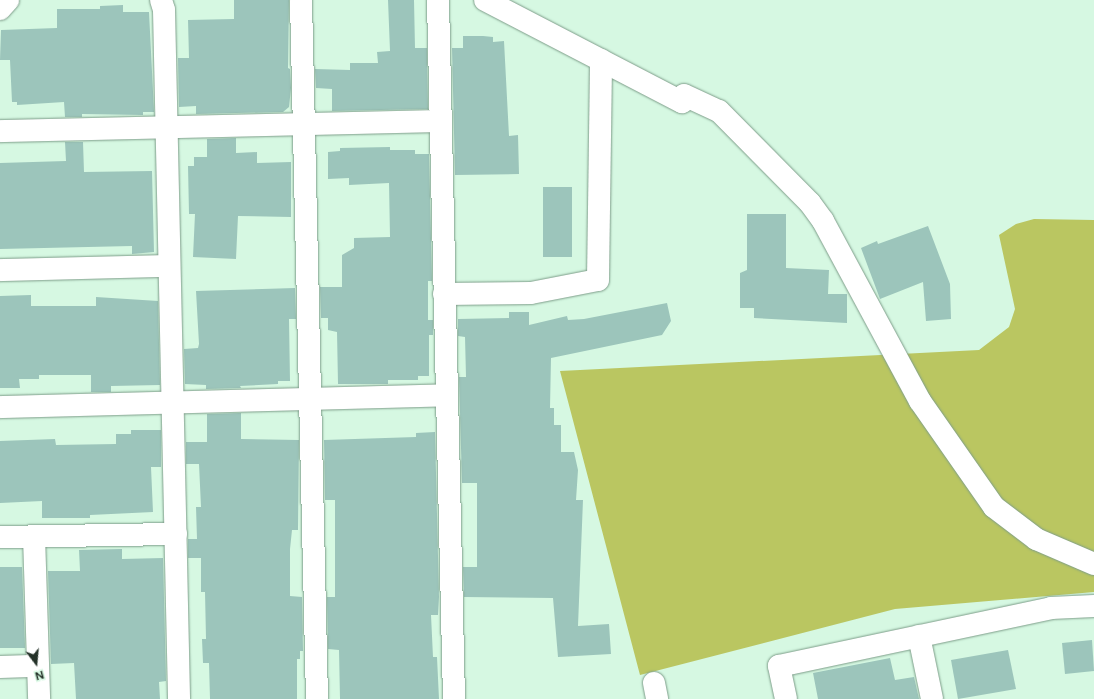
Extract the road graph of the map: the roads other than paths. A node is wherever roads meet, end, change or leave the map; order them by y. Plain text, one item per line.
1 (8, 0) edge
2 (161, 0) edge
3 (301, 0) edge
4 (438, 0) edge
5 (485, 0) edge
6 (0, 10) edge
7 (601, 60) junction
8 (440, 121) junction
9 (303, 125) junction
10 (166, 128) junction
11 (0, 131) edge
12 (168, 266) junction
13 (0, 270) edge
14 (444, 294) junction
15 (447, 395) junction
16 (310, 399) junction
17 (172, 403) junction
18 (0, 407) edge
19 (176, 534) junction
20 (34, 536) junction
21 (0, 537) edge
22 (1094, 564) edge
23 (1094, 606) edge
24 (919, 636) junction
25 (38, 666) junction
26 (0, 667) edge
27 (39, 699) edge
28 (179, 699) edge
29 (317, 699) edge
30 (454, 699) edge
31 (786, 699) edge
32 (932, 699) edge

1 - 6 street
2 - 10 street
3 - 9 street
4 - 8 street
5 - 7 street
7 - 14 street
7 - 22 street
8 - 9 street
8 - 14 street
9 - 10 street
9 - 16 street
10 - 11 street
10 - 12 street
12 - 13 street
12 - 17 street
14 - 15 street
15 - 16 street
15 - 30 street
16 - 17 street
16 - 29 street
17 - 18 street
17 - 19 street
19 - 20 street
19 - 28 street
20 - 21 street
20 - 25 street
23 - 24 street
24 - 31 street
24 - 32 street
25 - 26 street
25 - 27 street

